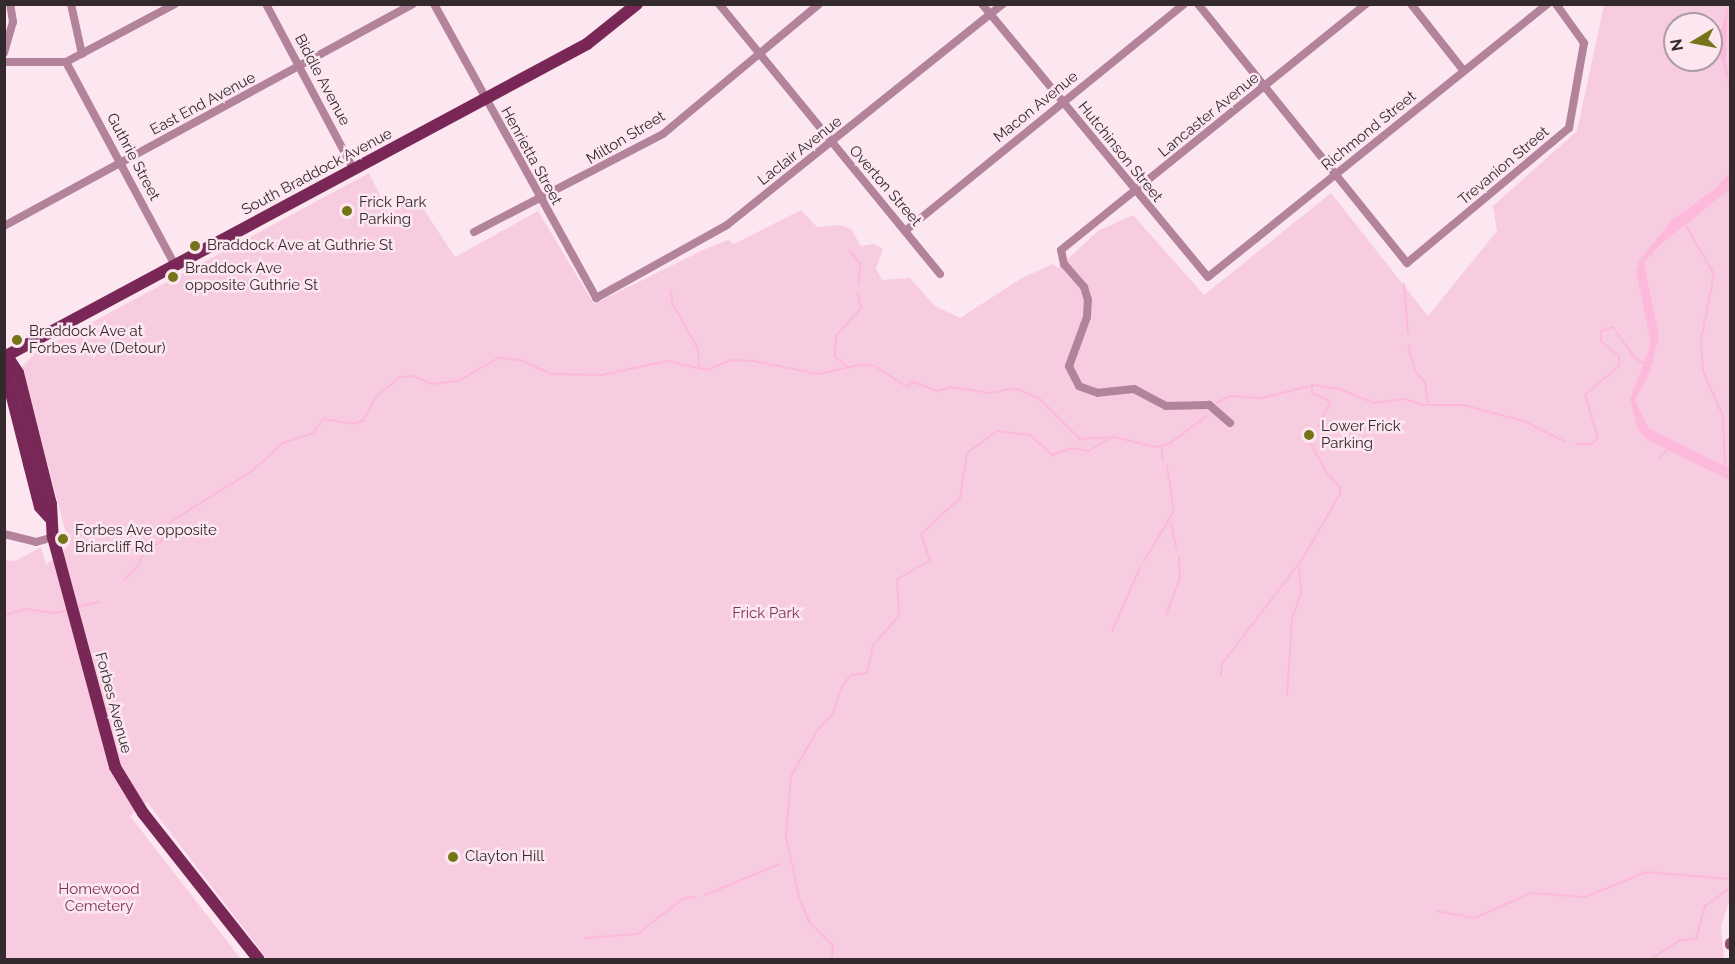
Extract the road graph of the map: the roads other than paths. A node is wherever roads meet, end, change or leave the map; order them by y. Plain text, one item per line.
1 (10, 4) edge
2 (71, 4) edge
3 (175, 4) edge
4 (266, 4) edge
5 (413, 4) edge
6 (434, 4) edge
7 (637, 4) edge
8 (719, 4) edge
9 (819, 4) edge
10 (982, 4) edge
11 (1003, 4) edge
12 (1184, 4) edge
13 (1198, 4) edge
14 (1366, 4) edge
15 (1412, 4) edge
16 (1547, 4) edge
17 (1556, 4) edge
18 (990, 15) junction
19 (4, 52) edge
20 (82, 54) junction
21 (758, 54) junction
22 (4, 62) edge
23 (66, 62) junction
24 (300, 66) junction
25 (1464, 71) junction
26 (1264, 88) junction
27 (484, 99) junction
28 (1062, 103) junction
29 (831, 144) junction
30 (122, 163) junction
31 (354, 170) junction
32 (1336, 175) junction
33 (1134, 193) junction
34 (540, 200) junction
35 (4, 226) edge
36 (474, 232) dead end
37 (900, 232) junction
38 (175, 265) junction
39 (939, 274) dead end
40 (1208, 277) joint
41 (599, 298) joint
42 (6, 356) edge
43 (6, 376) edge
44 (1230, 423) dead end
45 (49, 517) junction
46 (4, 534) edge
47 (54, 541) junction
48 (259, 960) edge

1 - 19 street
2 - 20 street
3 - 20 street
4 - 24 street, Biddle Avenue
5 - 24 street, East End Avenue
6 - 27 street, Henrietta Street
7 - 27 main road, South Braddock Avenue
8 - 21 street, Overton Street
9 - 21 street, Milton Street
10 - 18 street, Hutchinson Street
11 - 18 street, Laclair Avenue
12 - 28 street, Macon Avenue
13 - 26 street
14 - 26 street, Lancaster Avenue
15 - 25 street
16 - 25 street, Richmond Street
17 - 32 street, Trevanion Street
18 - 28 street, Hutchinson Street
18 - 29 street, Laclair Avenue
20 - 23 street
21 - 29 street, Overton Street
21 - 34 street, Milton Street
22 - 23 street
23 - 30 street, Guthrie Street
24 - 30 street, East End Avenue
24 - 31 street, Biddle Avenue
25 - 32 street, Richmond Street
26 - 32 street
26 - 33 street, Lancaster Avenue
27 - 31 main road, South Braddock Avenue
27 - 34 street, Henrietta Street
28 - 33 street, Hutchinson Street
28 - 37 street, Macon Avenue
29 - 37 street, Overton Street
29 - 41 street, Laclair Avenue
30 - 35 street, East End Avenue
30 - 38 street, Guthrie Street
31 - 38 main road, South Braddock Avenue
32 - 40 street, Richmond Street
33 - 40 street, Hutchinson Street
33 - 44 street, Lancaster Avenue
34 - 36 street, Milton Street
34 - 41 street, Henrietta Street
37 - 39 street, Overton Street
38 - 42 main road, South Braddock Avenue
42 - 43 main road, Forbes Avenue
42 - 45 main road, Forbes Avenue
43 - 45 main road, Forbes Avenue
45 - 47 main road, Forbes Avenue
46 - 47 street
47 - 48 main road, Forbes Avenue

